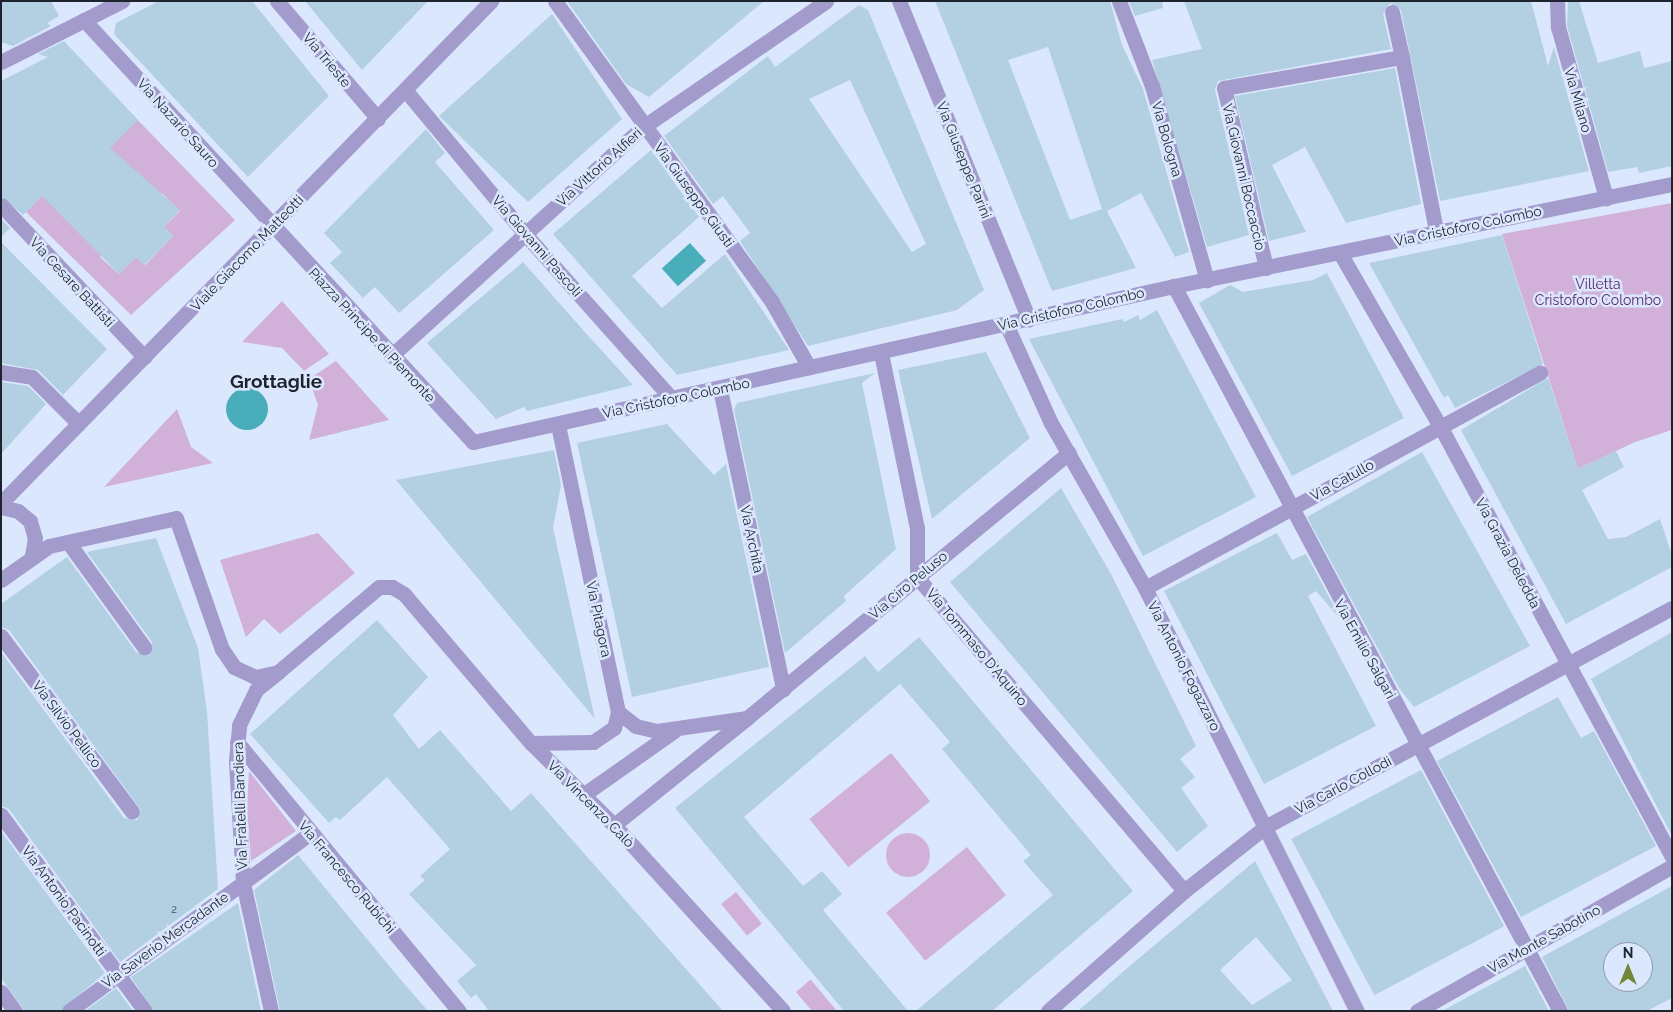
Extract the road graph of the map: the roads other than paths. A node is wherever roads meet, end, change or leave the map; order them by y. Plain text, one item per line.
1 (122, 1) edge
2 (277, 1) edge
3 (491, 1) edge
4 (556, 1) edge
5 (826, 1) edge
6 (899, 1) edge
7 (1119, 1) edge
8 (1557, 1) edge
9 (1392, 12) dead end
10 (84, 20) junction
11 (1402, 57) junction
12 (1, 62) edge
13 (406, 90) junction
14 (378, 119) junction
15 (644, 126) junction
16 (1672, 184) edge
17 (1606, 198) junction
18 (1, 205) edge
19 (272, 227) junction
20 (1436, 232) junction
21 (525, 234) junction
22 (1340, 253) junction
23 (1266, 268) junction
24 (1206, 280) junction
25 (1174, 286) junction
26 (1029, 319) junction
27 (1006, 324) junction
28 (882, 353) junction
29 (391, 356) junction
30 (144, 357) junction
31 (810, 367) junction
32 (1, 372) edge
33 (1540, 373) dead end
34 (720, 389) junction
35 (672, 399) junction
36 (79, 424) junction
37 (558, 424) junction
38 (1440, 426) junction
39 (473, 442) joint
40 (1069, 453) junction
41 (1, 505) edge
42 (1290, 508) junction
43 (68, 542) junction
44 (32, 555) junction
45 (917, 577) junction
46 (1, 580) edge
47 (1145, 588) junction
48 (1672, 608) edge
49 (1, 636) edge
50 (144, 646) dead end
51 (1567, 664) junction
52 (278, 672) junction
53 (783, 689) junction
54 (618, 712) junction
55 (747, 718) junction
56 (678, 729) junction
57 (237, 742) junction
58 (531, 743) junction
59 (1418, 746) junction
60 (583, 795) junction
61 (132, 812) dead end
62 (1, 815) edge
63 (614, 825) junction
64 (1265, 827) junction
65 (309, 834) junction
66 (1672, 856) edge
67 (1672, 866) edge
68 (243, 883) junction
69 (1184, 891) junction
70 (1526, 949) junction
71 (117, 975) junction
72 (1, 992) edge
73 (781, 1010) edge
74 (15, 1011) edge
75 (69, 1011) edge
76 (145, 1011) edge
77 (271, 1011) edge
78 (459, 1011) edge
79 (1048, 1011) edge
80 (1358, 1011) edge
81 (1416, 1011) edge
82 (1560, 1011) edge

1 - 10 street
2 - 14 street, Via Trieste
3 - 13 street, Viale Giacomo Matteotti
4 - 15 street, Via Giuseppe Giusti
5 - 15 street, Via Vittorio Alfieri
6 - 26 street, Via Giuseppe Parini
7 - 24 street, Via Bologna
8 - 17 street, Via Milano
9 - 11 street
10 - 12 street
10 - 19 street, Via Nazario Sauro
11 - 20 street
11 - 23 street, Via Giovanni Boccaccio
13 - 14 street, Viale Giacomo Matteotti
13 - 21 street, Via Giovanni Pascoli
14 - 19 street, Viale Giacomo Matteotti
15 - 21 street, Via Vittorio Alfieri
15 - 31 street, Via Giuseppe Giusti
16 - 17 street, Via Cristoforo Colombo
17 - 20 street, Via Cristoforo Colombo
18 - 30 street, Via Cesare Battisti
19 - 29 street, Piazza Principe di Piemonte
19 - 30 street, Viale Giacomo Matteotti
20 - 22 street, Via Cristoforo Colombo
21 - 29 street, Via Vittorio Alfieri
21 - 35 street, Via Giovanni Pascoli
22 - 23 street, Via Cristoforo Colombo
22 - 38 street, Via Grazia Deledda
23 - 24 street, Via Cristoforo Colombo
24 - 25 street, Via Cristoforo Colombo
25 - 26 street, Via Cristoforo Colombo
25 - 42 street, Via Emilio Salgari
26 - 27 street, Via Cristoforo Colombo
27 - 28 street, Via Cristoforo Colombo
27 - 40 street, Via Antonio Fogazzaro
28 - 31 street, Via Cristoforo Colombo
28 - 45 street, Via Tommaso D'Aquino
29 - 39 street, Piazza Principe di Piemonte
30 - 36 street, Viale Giacomo Matteotti
31 - 34 street, Via Cristoforo Colombo
32 - 36 street
33 - 38 street, Via Catullo
34 - 35 street, Via Cristoforo Colombo
34 - 53 street, Via Archita
35 - 37 street, Via Cristoforo Colombo
36 - 41 street, Viale Giacomo Matteotti
37 - 39 street, Via Cristoforo Colombo
37 - 54 street, Via Pitagora
38 - 42 street, Via Catullo
38 - 51 street, Via Grazia Deledda
40 - 45 street, Via Ciro Peluso
40 - 47 street, Via Antonio Fogazzaro
41 - 44 street
42 - 47 street, Via Catullo
42 - 59 street, Via Emilio Salgari
43 - 44 street
43 - 50 street
43 - 52 street
44 - 46 street
45 - 53 street, Via Ciro Peluso
45 - 69 street, Via Tommaso D'Aquino
47 - 64 street, Via Antonio Fogazzaro
48 - 51 street, Via Carlo Collodi
49 - 61 street, Via Silvio Pellico
51 - 59 street, Via Carlo Collodi
51 - 66 street, Via Grazia Deledda
52 - 57 street, Via Fratelli Bandiera
52 - 58 street, Via Vincenzo Calò
53 - 55 street, Via Ciro Peluso
54 - 56 street, Via Ciro Peluso
54 - 58 street
55 - 56 street, Via Ciro Peluso
55 - 63 street, Via Ciro Peluso
56 - 60 street, Via Ciro Peluso
57 - 65 street, Via Francesco Rubichi
57 - 68 street, Via Fratelli Bandiera
58 - 60 street, Via Vincenzo Calò
59 - 64 street, Via Carlo Collodi
59 - 70 street, Via Emilio Salgari
60 - 63 street, Via Vincenzo Calò
62 - 71 street, Via Antonio Pacinotti
63 - 73 street, Via Vincenzo Calò
64 - 69 street, Via Carlo Collodi
64 - 80 street, Via Antonio Fogazzaro
65 - 68 street, Via Saverio Mercadante
65 - 78 street, Via Francesco Rubichi
67 - 70 street, Via Monte Sabotino
68 - 71 street, Via Saverio Mercadante
68 - 77 street, Via Fratelli Bandiera
69 - 79 street, Via Carlo Collodi
70 - 81 street, Via Monte Sabotino
70 - 82 street, Via Emilio Salgari
71 - 75 street, Via Saverio Mercadante
71 - 76 street, Via Antonio Pacinotti
72 - 74 street

